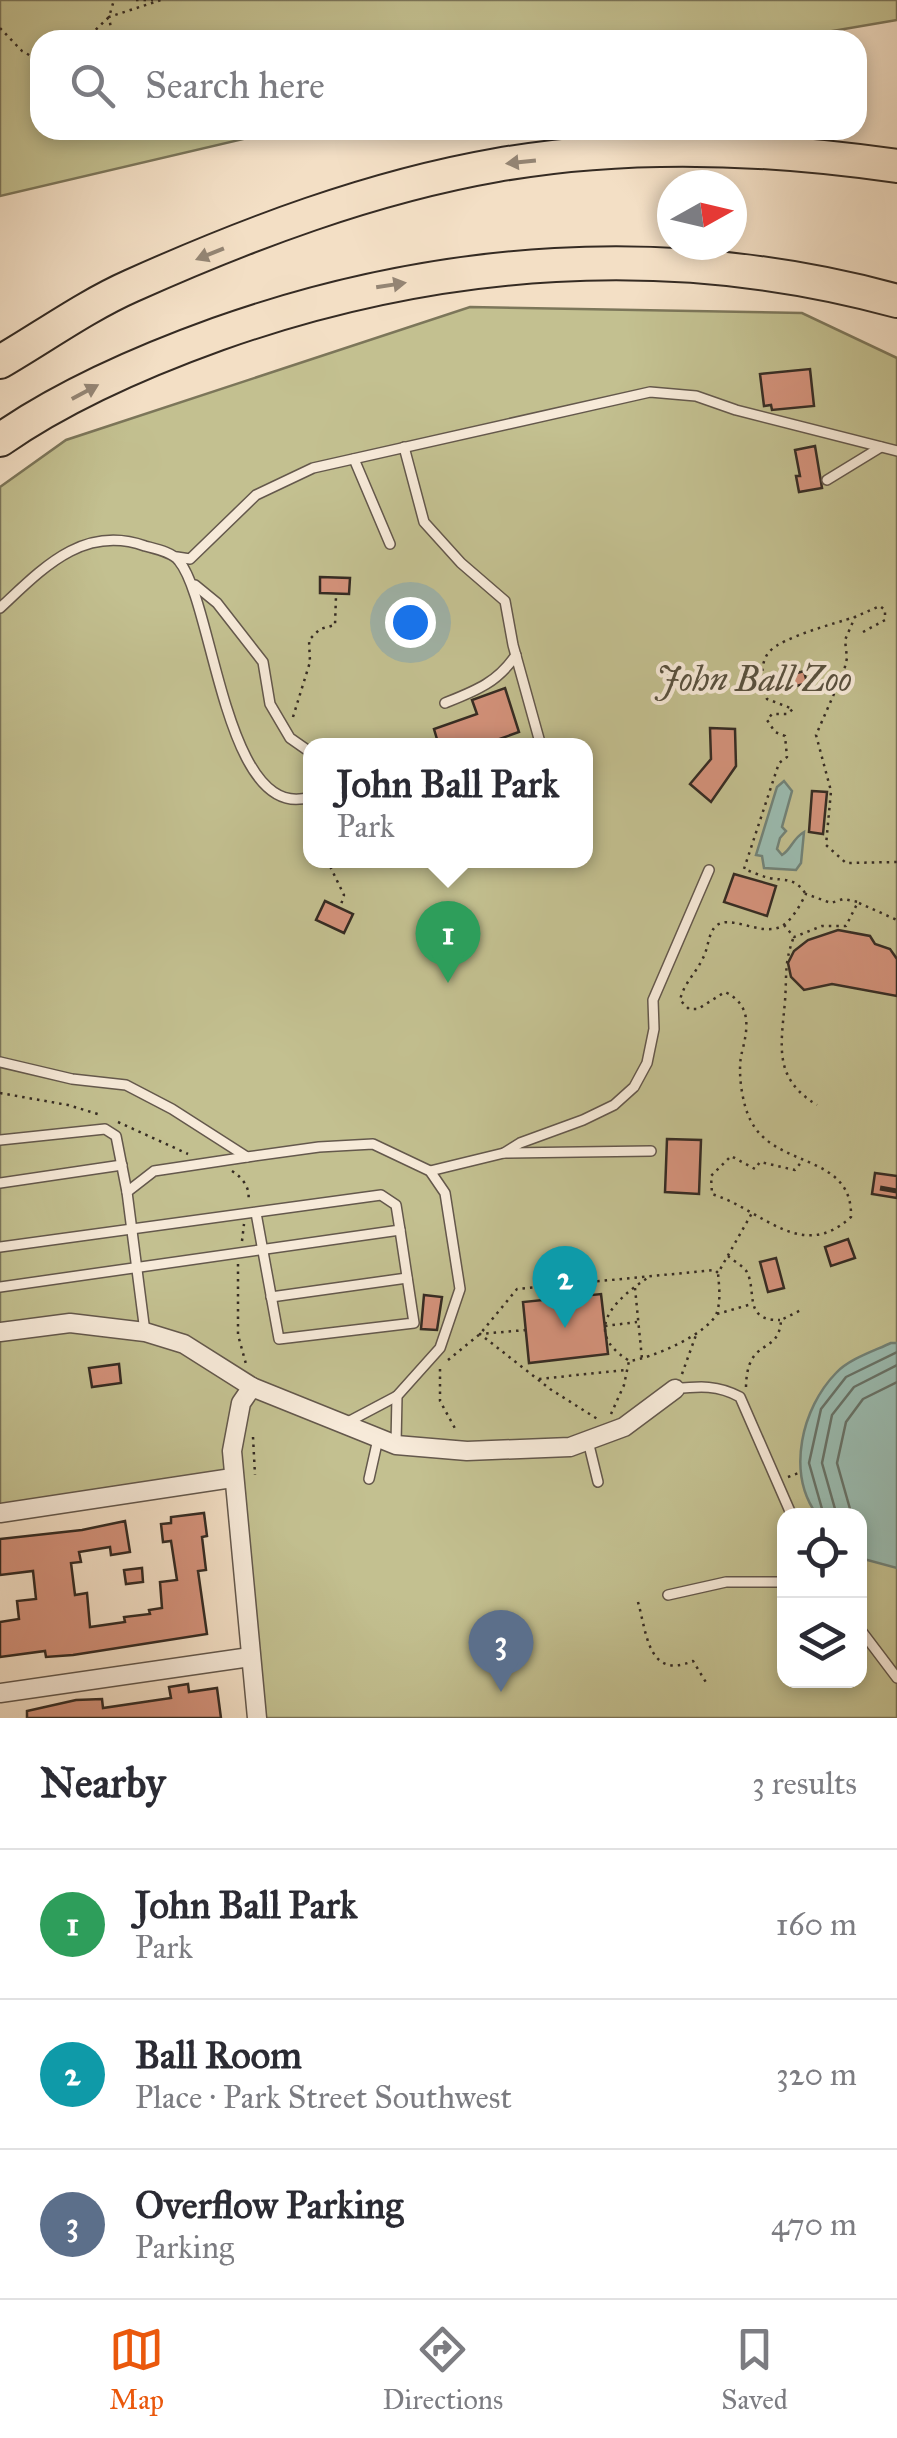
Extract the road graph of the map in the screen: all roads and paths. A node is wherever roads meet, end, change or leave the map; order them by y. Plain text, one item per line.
1 (114, 0) edge
2 (136, 0) edge
3 (160, 0) edge
4 (109, 18) junction
5 (0, 28) edge
6 (96, 30) edge
7 (111, 30) edge
8 (30, 56) edge
9 (706, 140) edge
10 (776, 140) edge
11 (897, 144) edge
12 (658, 151) junction
13 (897, 166) edge
14 (817, 284) junction
15 (897, 301) edge
16 (897, 317) edge
17 (0, 362) edge
18 (0, 440) edge
19 (404, 447) junction
20 (882, 447) junction
21 (897, 452) edge
22 (354, 459) junction
23 (827, 480) dead end
24 (390, 544) dead end
25 (177, 557) junction
26 (193, 584) junction
27 (336, 596) dead end
28 (0, 608) edge
29 (855, 617) junction
30 (863, 632) dead end
31 (516, 656) junction
32 (784, 681) dead end
33 (762, 687) junction
34 (445, 702) dead end
35 (286, 731) junction
36 (539, 738) edge
37 (303, 747) edge
38 (303, 799) edge
39 (897, 862) edge
40 (331, 868) edge
41 (709, 870) dead end
42 (806, 894) junction
43 (858, 902) junction
44 (340, 908) dead end
45 (897, 920) edge
46 (784, 925) junction
47 (794, 937) junction
48 (0, 1062) edge
49 (818, 1106) dead end
50 (0, 1140) edge
51 (651, 1151) dead end
52 (504, 1152) junction
53 (247, 1158) junction
54 (802, 1160) junction
55 (122, 1165) junction
56 (430, 1171) junction
57 (0, 1183) edge
58 (127, 1192) junction
59 (256, 1212) junction
60 (752, 1212) junction
61 (132, 1228) junction
62 (400, 1230) junction
63 (0, 1247) edge
64 (263, 1249) junction
65 (728, 1256) junction
66 (136, 1266) junction
67 (718, 1272) junction
68 (650, 1276) junction
69 (407, 1278) junction
70 (635, 1286) junction
71 (0, 1287) edge
72 (271, 1297) junction
73 (753, 1304) junction
74 (803, 1309) dead end
75 (717, 1314) junction
76 (781, 1320) junction
77 (638, 1322) junction
78 (605, 1326) junction
79 (526, 1330) dead end
80 (9, 1331) edge
81 (145, 1332) junction
82 (697, 1333) junction
83 (480, 1334) junction
84 (0, 1342) edge
85 (629, 1360) junction
86 (642, 1360) junction
87 (627, 1370) junction
88 (537, 1380) junction
89 (252, 1387) junction
90 (675, 1389) junction
91 (398, 1396) junction
92 (740, 1396) junction
93 (341, 1425) junction
94 (600, 1433) junction
95 (387, 1442) junction
96 (467, 1451) junction
97 (232, 1478) junction
98 (369, 1479) dead end
99 (598, 1482) dead end
100 (789, 1508) edge
101 (0, 1513) edge
102 (777, 1582) edge
103 (668, 1595) dead end
104 (638, 1602) dead end
105 (867, 1638) edge
106 (250, 1657) junction
107 (897, 1678) edge
108 (707, 1684) dead end
109 (0, 1693) edge
110 (257, 1718) edge

1 - 4 path
2 - 3 path
3 - 4 path
4 - 6 path
4 - 7 path
5 - 8 path
9 - 12 highway
10 - 11 highway
12 - 13 highway
12 -> 17 highway
14 - 15 highway
14 - 16 highway
18 -> 14 highway
19 - 20 lane
19 - 22 lane
19 - 31 lane
20 - 21 lane
20 - 23 lane
22 - 24 lane
22 - 25 lane
25 - 26 lane
25 - 28 lane
26 - 35 lane
26 - 38 lane
27 - 35 path
29 - 30 path
29 - 33 path
29 - 39 path
31 - 34 lane
31 - 36 lane
32 - 33 path
33 - 42 path
35 - 37 lane
40 - 44 path
41 - 52 lane
42 - 43 path
42 - 46 path
43 - 45 path
43 - 47 path
46 - 47 path
46 - 54 path
47 - 49 path
48 - 53 lane
50 - 55 lane
51 - 52 lane
52 - 56 lane
53 - 56 lane
53 - 58 lane
54 - 60 path
54 - 60 path
55 - 57 lane
55 - 58 lane
56 - 91 lane
58 - 61 lane
59 - 61 lane
59 - 62 lane
59 - 64 lane
60 - 65 path
61 - 63 lane
61 - 66 lane
62 - 64 lane
62 - 69 lane
64 - 66 lane
64 - 72 lane
65 - 67 path
65 - 73 path
66 - 71 lane
66 - 81 lane
67 - 68 path
67 - 75 path
68 - 70 path
68 - 83 path
69 - 72 lane
69 - 72 lane
70 - 77 path
70 - 78 path
73 - 75 path
73 - 76 path
74 - 76 path
75 - 82 path
76 - 92 path
77 - 78 path
77 - 86 path
78 - 85 path
79 - 83 path
80 - 81 street
80 - 84 street
81 - 89 street
82 - 86 path
82 - 90 path
83 - 88 path
83 - 96 path
85 - 86 path
85 - 87 path
87 - 88 path
87 - 94 path
88 - 94 path
89 - 93 street
89 - 97 street
90 - 92 lane
90 - 94 street
91 - 93 lane
91 - 95 lane
92 - 100 lane
93 - 95 street
94 - 96 street
94 - 99 lane
95 - 96 street
95 - 98 lane
97 - 101 street
97 - 106 street
102 - 103 lane
104 - 108 path
105 - 107 lane
106 - 109 street
106 - 110 street

